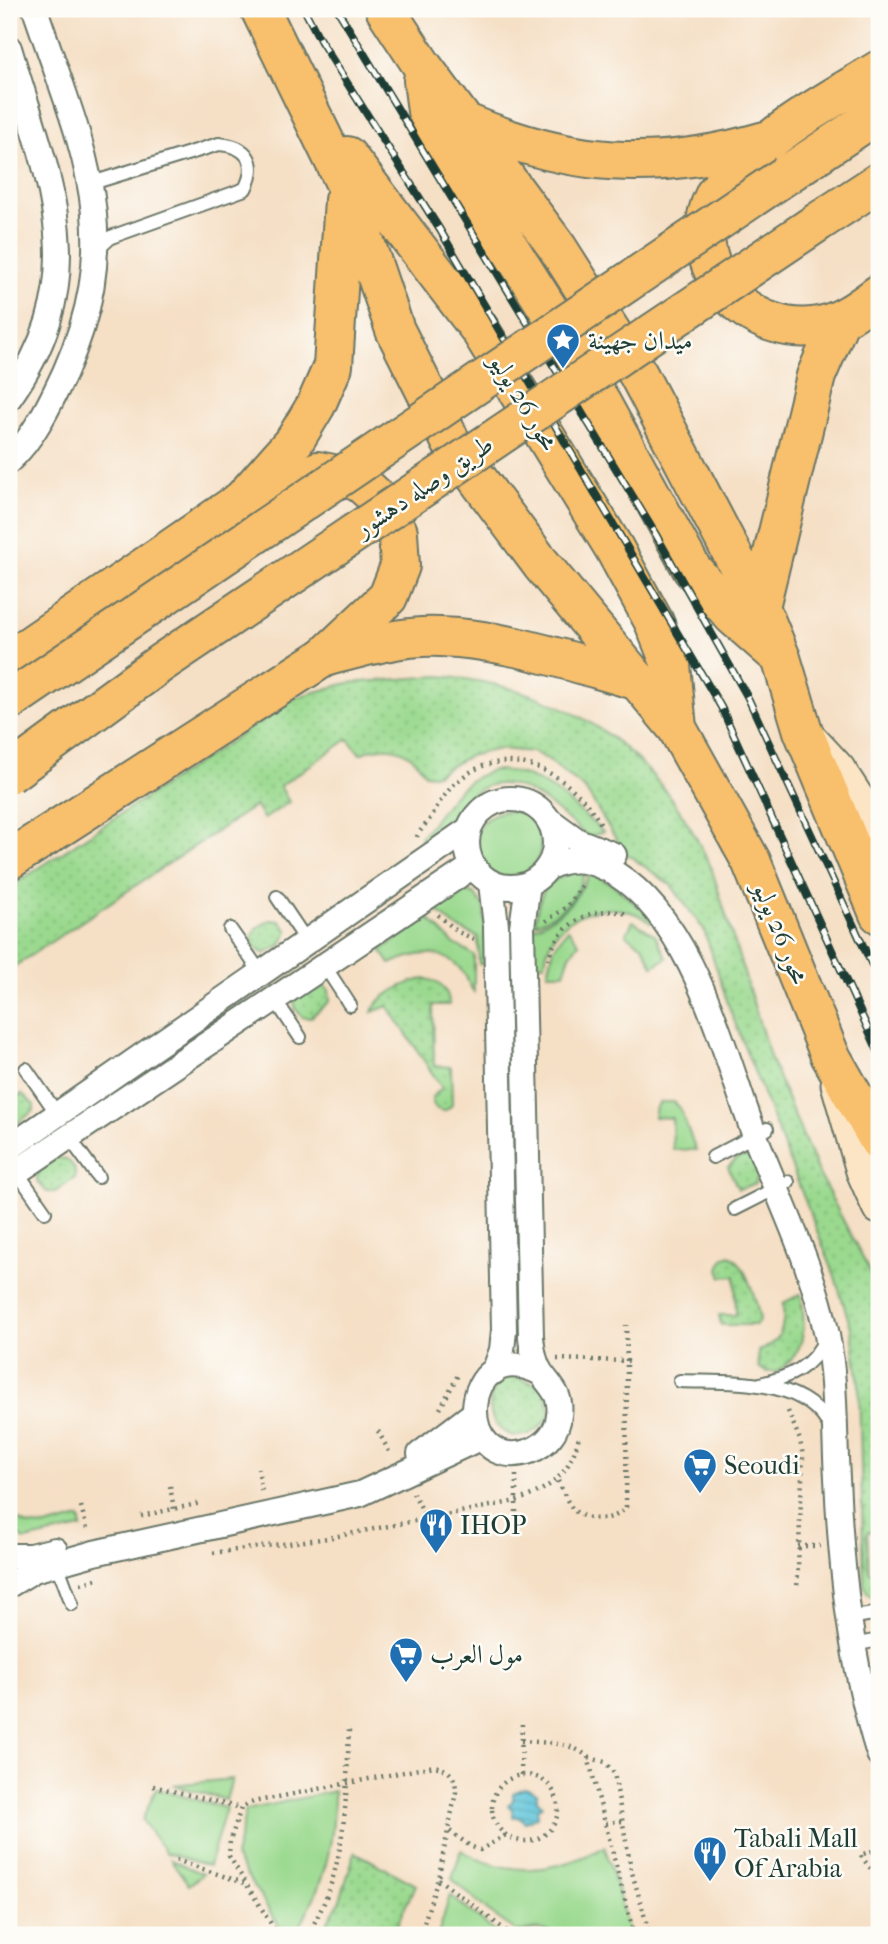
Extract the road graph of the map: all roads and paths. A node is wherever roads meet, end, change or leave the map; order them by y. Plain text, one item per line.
1 (35, 9) edge
2 (260, 9) edge
3 (385, 9) edge
4 (9, 48) edge
5 (421, 64) junction
6 (879, 70) edge
7 (308, 108) junction
8 (879, 113) edge
9 (464, 122) junction
10 (765, 141) junction
11 (879, 182) edge
12 (92, 183) junction
13 (345, 184) junction
14 (97, 250) junction
15 (879, 294) edge
16 (840, 320) junction
17 (9, 398) edge
18 (9, 461) edge
19 (242, 500) junction
20 (760, 607) junction
21 (324, 657) junction
22 (781, 658) junction
23 (9, 660) edge
24 (639, 681) junction
25 (9, 701) edge
26 (677, 728) junction
27 (803, 730) junction
28 (9, 774) edge
29 (549, 820) junction
30 (469, 829) junction
31 (879, 832) edge
32 (430, 855) junction
33 (602, 858) junction
34 (9, 860) edge
35 (473, 866) junction
36 (547, 868) junction
37 (491, 883) junction
38 (528, 884) junction
39 (277, 897) dead end
40 (879, 914) edge
41 (522, 927) junction
42 (230, 929) dead end
43 (306, 940) junction
44 (324, 965) junction
45 (261, 973) junction
46 (273, 997) junction
47 (350, 1005) dead end
48 (300, 1037) dead end
49 (830, 1055) junction
50 (26, 1069) dead end
51 (64, 1126) junction
52 (761, 1132) junction
53 (879, 1141) edge
54 (9, 1148) edge
55 (713, 1157) dead end
56 (13, 1175) edge
57 (98, 1177) dead end
58 (782, 1185) junction
59 (879, 1207) edge
60 (735, 1209) dead end
61 (45, 1212) dead end
62 (626, 1325) dead end
63 (827, 1335) junction
64 (627, 1361) junction
65 (466, 1364) dead end
66 (547, 1366) junction
67 (494, 1372) junction
68 (680, 1381) dead end
69 (756, 1384) junction
70 (785, 1391) junction
71 (473, 1414) junction
72 (438, 1420) dead end
73 (482, 1437) junction
74 (835, 1438) junction
75 (402, 1450) dead end
76 (515, 1454) junction
77 (379, 1460) dead end
78 (790, 1463) dead end
79 (803, 1464) junction
80 (558, 1481) dead end
81 (275, 1489) dead end
82 (249, 1494) dead end
83 (211, 1501) dead end
84 (516, 1513) dead end
85 (137, 1517) dead end
86 (100, 1526) dead end
87 (76, 1532) dead end
88 (9, 1556) edge
89 (54, 1557) junction
90 (9, 1585) edge
91 (797, 1589) dead end
92 (72, 1604) dead end
93 (864, 1615) edge
94 (866, 1642) edge
95 (879, 1695) edge
96 (522, 1720) dead end
97 (349, 1729) dead end
98 (521, 1741) junction
99 (879, 1754) edge
100 (588, 1758) junction
101 (521, 1775) junction
102 (347, 1783) junction
103 (153, 1786) dead end
104 (241, 1808) junction
105 (622, 1821) junction
106 (606, 1823) junction
107 (450, 1831) junction
108 (506, 1835) junction
109 (879, 1849) edge
110 (176, 1860) dead end
111 (438, 1879) junction
112 (879, 1879) edge
113 (245, 1883) junction
114 (278, 1935) edge
115 (307, 1935) edge
116 (420, 1935) edge
117 (512, 1935) edge
118 (634, 1935) edge
119 (650, 1935) edge

1 - 12 street
2 - 7 main road, محور 26 يوليو
3 - 5 main road
4 - 17 street
5 - 9 main road
5 - 22 main road
6 - 10 main road
7 - 13 main road, محور 26 يوليو
7 - 26 main road, محور 26 يوليو
8 - 25 main road, bridge
9 - 10 main road
9 - 20 main road
10 - 16 main road
11 - 28 main road, طريق وصله دهشور, bridge
12 - 14 street
12 - 14 lane
13 - 19 main road
13 - 24 main road, محور 26 يوليو
14 - 18 street
15 - 16 main road
16 - 20 main road
19 - 21 main road
19 - 23 main road
20 - 22 main road
21 - 24 main road
21 - 34 main road
22 - 27 main road
24 - 26 main road, محور 26 يوليو
26 - 49 main road, محور 26 يوليو
27 - 31 main road
27 - 40 main road
29 - 30 street
29 - 33 street
29 - 36 street
30 - 32 street
30 - 35 street
32 - 33 path
32 - 43 street
33 - 36 street
33 - 41 path
33 - 52 street
35 - 37 street
35 - 44 street
36 - 38 street
37 - 38 street
37 - 67 street
38 - 41 street
39 - 43 lane
41 - 66 street
42 - 45 lane
43 - 45 street
44 - 46 street
44 - 47 lane
45 - 51 street
46 - 48 lane
46 - 51 street
49 - 53 main road, محور 26 يوليو
49 - 59 main road
50 - 51 lane
51 - 54 street
51 - 56 street
51 - 57 lane
52 - 55 lane
52 - 58 street
56 - 61 lane
58 - 60 lane
58 - 63 street
58 - 93 street
62 - 64 path
63 - 69 lane
63 - 74 street
64 - 66 path
64 - 80 path
65 - 72 path
66 - 67 street
66 - 76 street
67 - 71 street
68 - 69 lane
69 - 70 lane
70 - 74 lane
70 - 79 path
71 - 73 street
71 - 89 street
73 - 76 street
73 - 89 street
74 - 93 street
75 - 77 path
76 - 84 path
78 - 79 path
79 - 91 path
81 - 82 path
83 - 85 path
86 - 87 path
88 - 89 street
89 - 90 street
89 - 92 lane
93 - 94 street
94 - 95 street
94 - 99 street
96 - 98 path
97 - 102 path
98 - 100 path
98 - 101 path
100 - 105 path
100 - 106 path
101 - 108 path
101 - 108 path
102 - 104 path
102 - 107 path
102 - 115 path
103 - 104 path
104 - 113 path
105 - 106 path
105 - 119 path
106 - 118 path
107 - 108 path
107 - 111 path
109 - 112 path
110 - 113 path
111 - 116 path
111 - 117 path
113 - 114 path

